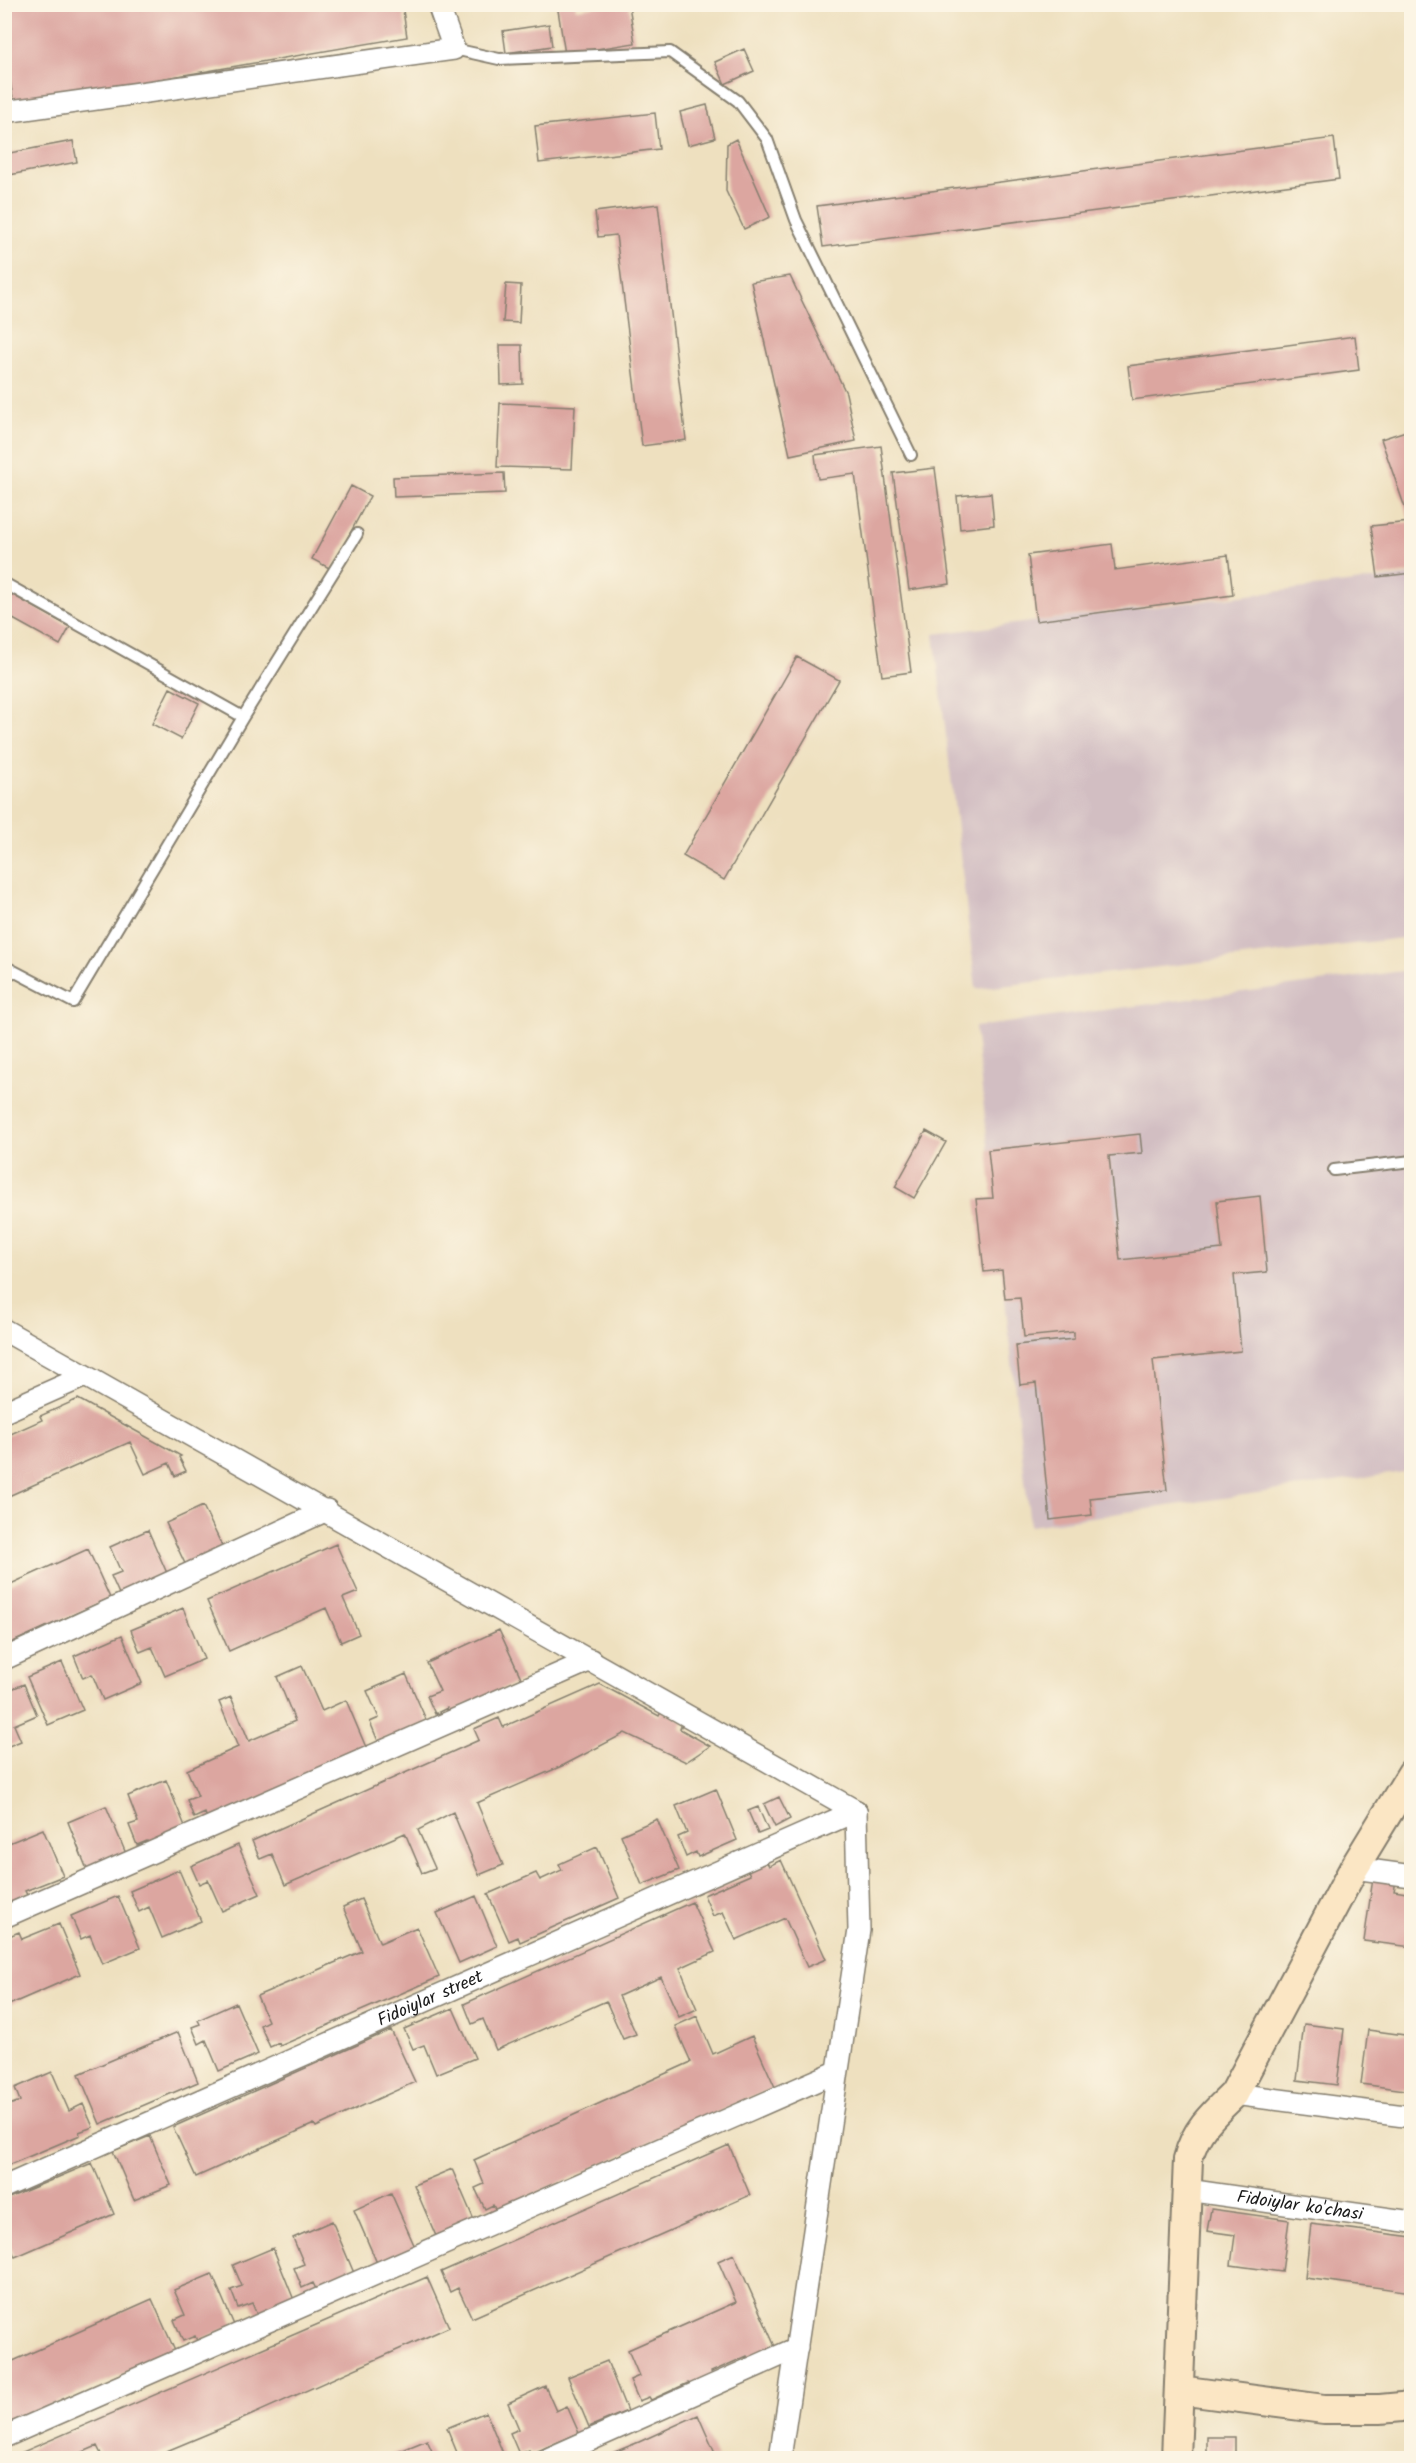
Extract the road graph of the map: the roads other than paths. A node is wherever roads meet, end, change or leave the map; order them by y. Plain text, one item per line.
1 (438, 4) edge
2 (454, 49) junction
3 (4, 112) edge
4 (911, 455) dead end
5 (357, 534) dead end
6 (4, 583) edge
7 (243, 717) junction
8 (4, 966) edge
9 (1412, 1161) edge
10 (1334, 1170) dead end
11 (4, 1330) edge
12 (85, 1376) junction
13 (4, 1412) edge
14 (327, 1510) junction
15 (4, 1659) edge
16 (591, 1660) junction
17 (1412, 1773) edge
18 (856, 1811) junction
19 (1354, 1868) junction
20 (1412, 1876) edge
21 (4, 1917) edge
22 (836, 2072) junction
23 (1234, 2094) junction
24 (1412, 2117) edge
25 (4, 2187) edge
26 (1187, 2190) junction
27 (1412, 2222) edge
28 (796, 2348) junction
29 (1179, 2390) junction
30 (1412, 2406) edge
31 (4, 2437) edge
32 (550, 2458) edge
33 (780, 2458) edge
34 (1176, 2458) edge

1 - 2 street
2 - 3 street
2 - 4 lane
5 - 7 lane
6 - 7 lane
7 - 8 lane
9 - 10 lane
11 - 12 street
12 - 13 street
12 - 14 street
14 - 15 street
14 - 16 street
16 - 18 street
16 - 21 street
17 - 19 street
18 - 22 street
18 - 25 street, Fidoiylar street
19 - 20 street
19 - 23 street
22 - 28 street
22 - 31 street
23 - 24 street
23 - 26 street
26 - 27 street, Fidoiylar ko'chasi
26 - 29 street
28 - 32 street
28 - 33 street
29 - 30 street
29 - 34 street

